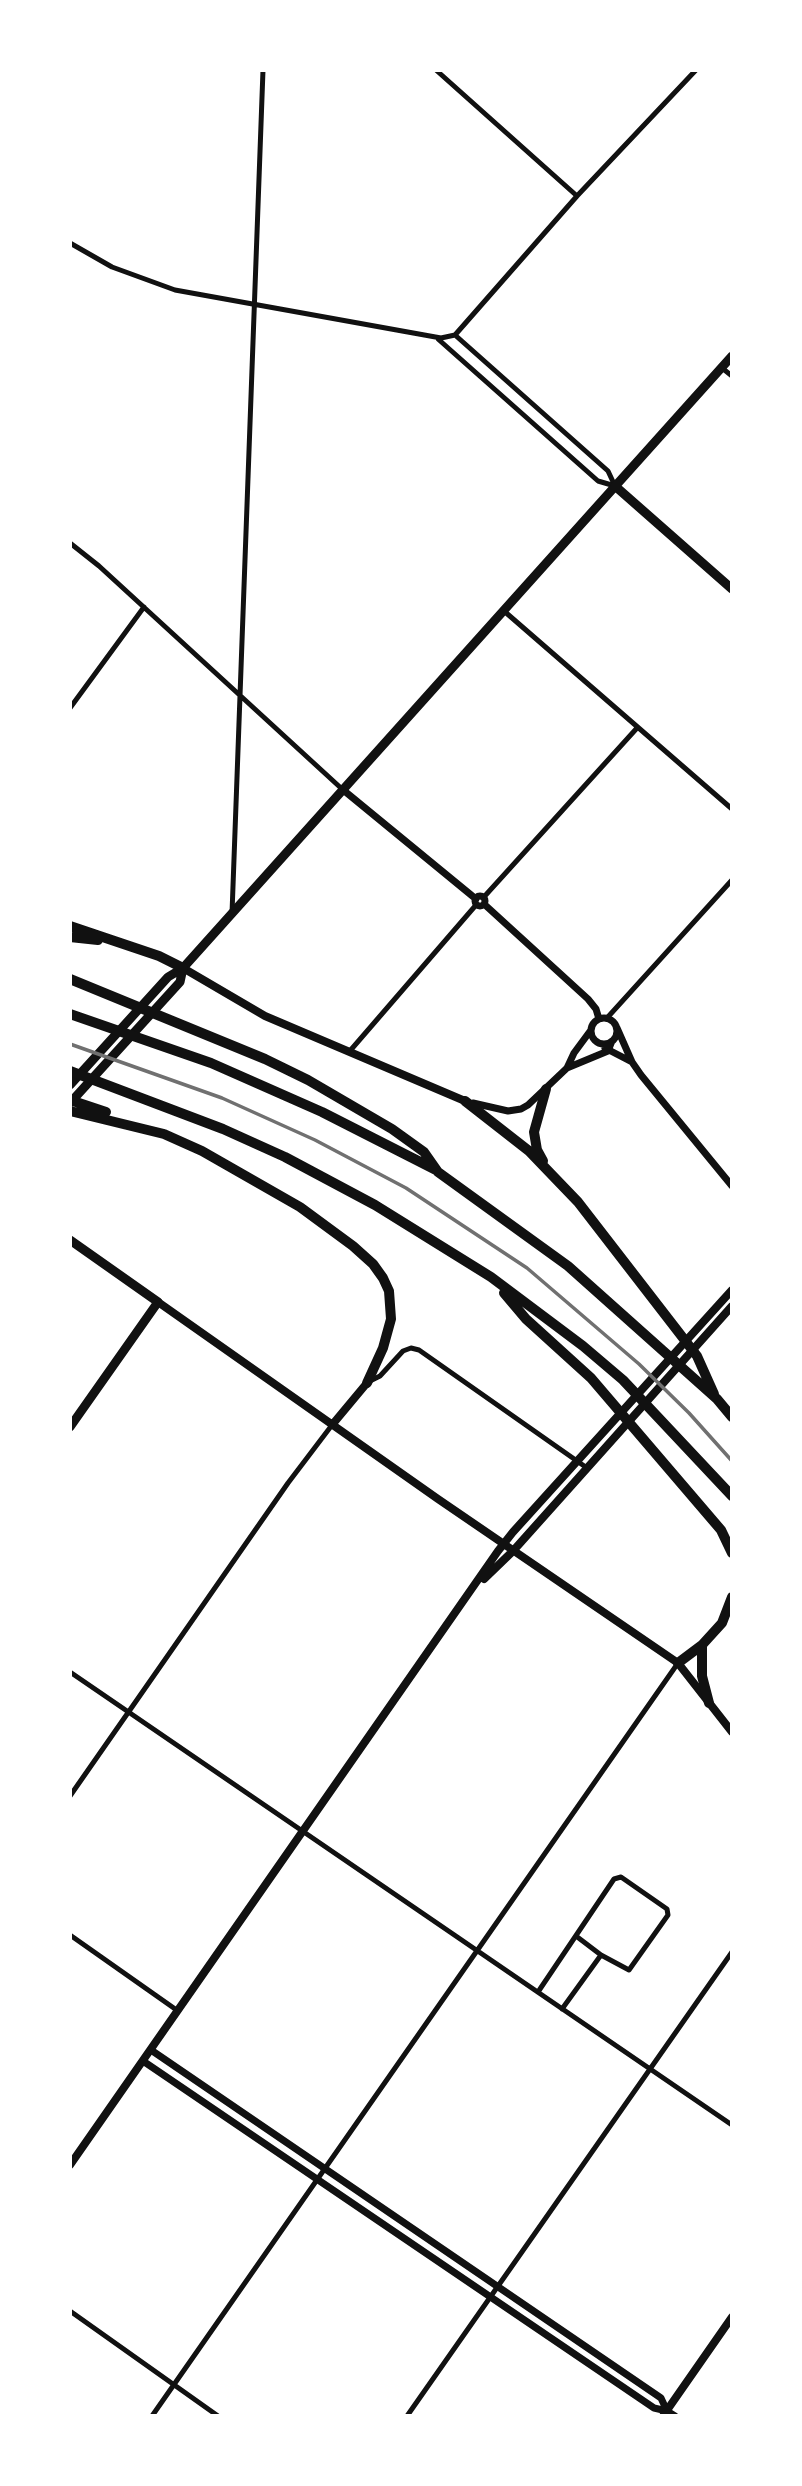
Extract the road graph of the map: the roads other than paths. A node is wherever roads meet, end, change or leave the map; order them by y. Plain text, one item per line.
1 (263, 70) edge
2 (436, 70) edge
3 (696, 70) edge
4 (577, 196) junction
5 (70, 243) edge
6 (254, 306) junction
7 (455, 335) junction
8 (436, 338) junction
9 (732, 356) edge
10 (722, 368) junction
11 (732, 376) edge
12 (615, 486) junction
13 (70, 543) edge
14 (732, 589) edge
15 (144, 607) junction
16 (504, 611) junction
17 (240, 696) junction
18 (70, 708) edge
19 (637, 728) junction
20 (342, 789) junction
21 (732, 809) edge
22 (732, 880) edge
23 (480, 901) junction
24 (232, 913) junction
25 (70, 926) edge
26 (70, 937) edge
27 (118, 942) junction
28 (183, 968) junction
29 (70, 979) edge
30 (70, 1014) edge
31 (603, 1018) junction
32 (617, 1028) junction
33 (591, 1030) junction
34 (612, 1041) junction
35 (601, 1044) junction
36 (608, 1051) junction
37 (349, 1052) junction
38 (632, 1062) junction
39 (567, 1068) junction
40 (70, 1071) edge
41 (70, 1085) edge
42 (546, 1089) junction
43 (465, 1101) junction
44 (70, 1102) edge
45 (70, 1111) edge
46 (137, 1127) junction
47 (548, 1169) junction
48 (438, 1172) junction
49 (732, 1186) edge
50 (70, 1240) edge
51 (491, 1277) junction
52 (732, 1290) edge
53 (158, 1302) junction
54 (732, 1307) edge
55 (368, 1383) junction
56 (717, 1399) junction
57 (732, 1417) edge
58 (332, 1425) junction
59 (70, 1427) edge
60 (578, 1461) junction
61 (587, 1468) junction
62 (732, 1496) edge
63 (503, 1544) junction
64 (513, 1551) junction
65 (732, 1553) edge
66 (472, 1591) junction
67 (732, 1597) edge
68 (702, 1645) junction
69 (678, 1663) junction
70 (70, 1672) edge
71 (709, 1703) junction
72 (128, 1712) junction
73 (732, 1732) edge
74 (70, 1796) edge
75 (303, 1832) junction
76 (70, 1936) edge
77 (576, 1936) junction
78 (477, 1951) junction
79 (732, 1952) edge
80 (601, 1955) junction
81 (538, 1992) junction
82 (562, 2009) junction
83 (178, 2011) junction
84 (151, 2050) junction
85 (143, 2061) junction
86 (650, 2069) junction
87 (732, 2125) edge
88 (70, 2165) edge
89 (325, 2168) junction
90 (317, 2179) junction
91 (497, 2286) junction
92 (490, 2297) junction
93 (70, 2311) edge
94 (732, 2317) edge
95 (174, 2384) junction
96 (668, 2414) edge
97 (152, 2416) edge
98 (218, 2416) edge
99 (407, 2416) edge

1 - 6 street
2 - 4 street
3 - 4 street
4 - 7 street
5 - 6 street
6 - 8 street
6 - 17 street
7 - 8 street
7 - 12 street
8 - 12 street
9 - 10 main road
10 - 11 street
10 - 12 main road
12 - 14 main road
12 - 16 main road
13 - 15 street
15 - 17 street
15 - 18 street
16 - 19 street
16 - 20 main road
17 - 20 street
17 - 24 street
19 - 21 street
19 - 23 street
20 - 23 street
20 - 24 main road
22 - 31 street
23 - 31 street
23 - 37 street
24 - 28 main road
25 - 27 highway
26 - 27 highway
27 - 28 highway
28 - 37 main road
28 - 41 main road
28 - 44 main road
29 - 48 highway
30 - 48 highway
31 - 32 street
31 - 33 street
32 - 34 street
32 - 38 street
33 - 35 street
33 - 39 street
34 - 35 street
34 - 36 street
35 - 36 street
36 - 38 street
36 - 39 street
37 - 43 main road
38 - 49 street
39 - 42 street
40 - 51 highway
42 - 43 street
42 - 47 highway
43 - 47 highway
44 - 46 highway
45 - 46 highway
46 - 55 highway
47 - 56 highway
48 - 56 highway
50 - 53 main road
51 - 62 highway
51 - 65 highway
52 - 60 main road
53 - 58 main road
53 - 59 main road
54 - 61 main road
55 - 58 main road
55 - 60 street
56 - 57 highway
58 - 63 main road
58 - 72 street
60 - 61 street
60 - 63 main road
61 - 64 main road
63 - 64 main road
63 - 66 main road
64 - 66 main road
64 - 69 main road
66 - 75 main road
67 - 68 highway
68 - 69 highway
68 - 71 highway
69 - 71 main road
69 - 78 street
70 - 72 street
71 - 73 main road
72 - 74 street
72 - 75 street
75 - 78 street
75 - 83 main road
76 - 83 street
77 - 80 street
77 - 80 street
77 - 81 street
78 - 81 street
78 - 89 street
79 - 86 street
80 - 82 street
81 - 82 street
82 - 86 street
83 - 84 main road
84 - 85 main road
84 - 89 street
85 - 88 main road
85 - 90 street
86 - 87 street
86 - 91 street
89 - 90 street
89 - 91 street
90 - 92 street
90 - 95 street
91 - 92 street
91 - 96 street
92 - 96 street
92 - 99 street
93 - 95 street
94 - 96 main road
95 - 97 street
95 - 98 street

